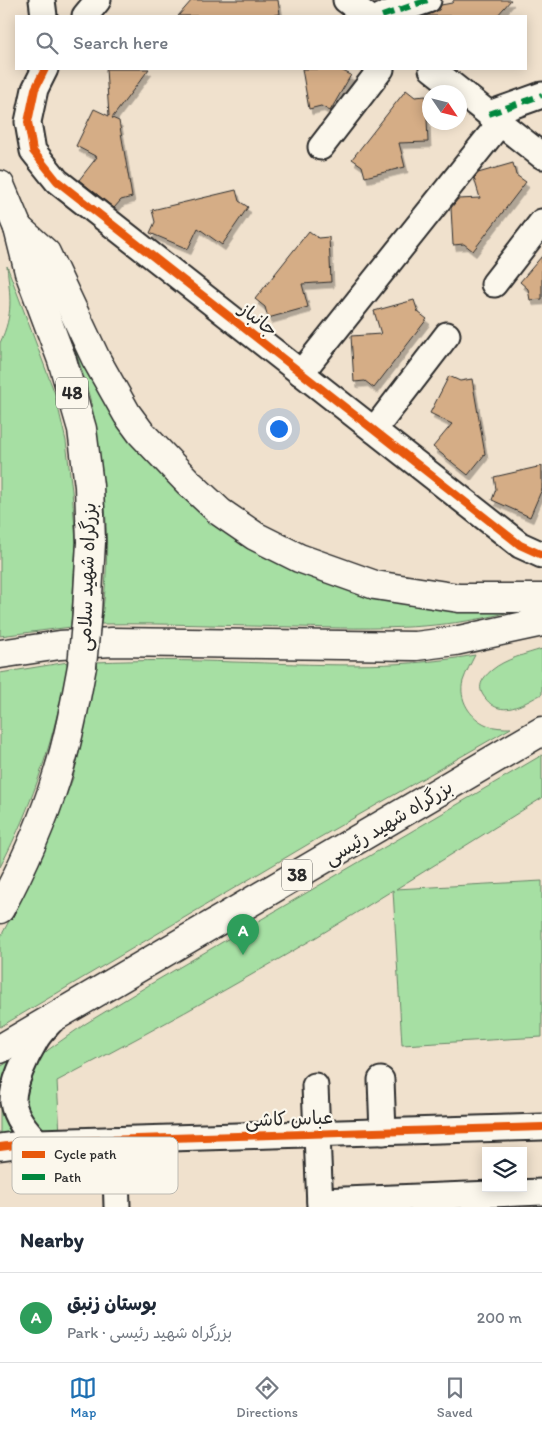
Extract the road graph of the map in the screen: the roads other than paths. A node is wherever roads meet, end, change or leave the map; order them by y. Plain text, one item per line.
1 (42, 0) edge
2 (98, 0) edge
3 (346, 0) edge
4 (428, 0) edge
5 (44, 15) edge
6 (86, 15) edge
7 (366, 15) edge
8 (385, 15) edge
9 (44, 70) edge
10 (380, 70) edge
11 (433, 70) edge
12 (542, 95) edge
13 (494, 118) junction
14 (321, 147) dead end
15 (542, 156) edge
16 (0, 185) edge
17 (542, 222) edge
18 (18, 228) junction
19 (494, 284) dead end
20 (447, 335) dead end
21 (301, 373) junction
22 (374, 430) junction
23 (542, 555) edge
24 (542, 598) edge
25 (542, 622) edge
26 (0, 654) edge
27 (542, 731) edge
28 (0, 910) edge
29 (52, 1020) junction
30 (0, 1049) edge
31 (381, 1080) dead end
32 (315, 1086) dead end
33 (542, 1127) edge
34 (383, 1132) junction
35 (318, 1134) junction
36 (32, 1137) edge
37 (178, 1138) edge
38 (542, 1192) edge
39 (117, 1194) edge
40 (320, 1204) edge
41 (117, 1207) edge

1 - 5 street
2 - 6 street
3 - 7 street
4 - 8 street
9 - 21 street, جانباز
10 - 14 street
11 - 13 street
12 - 13 street
13 - 15 street
13 - 21 street
16 - 18 highway, بزرگراه شهید سلامی / 48
17 - 19 street
18 - 24 highway
18 - 28 highway, بزرگراه شهید سلامی / 48, bridge
20 - 22 street
21 - 22 street, جانباز
22 - 23 street, جانباز
25 - 26 highway
27 - 29 highway, بزرگراه شهید رئیسی / 38
29 - 30 highway, بزرگراه شهید رئیسی / 38
29 - 36 street
31 - 34 street
32 - 35 street
33 - 34 street, عباس کاشی
34 - 35 street, عباس کاشی
35 - 37 street, عباس کاشی
35 - 40 street
38 - 40 street
39 - 41 street

